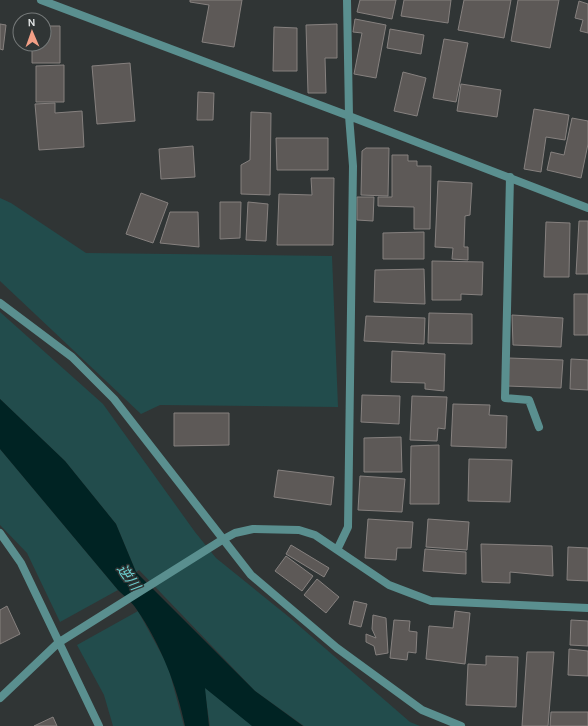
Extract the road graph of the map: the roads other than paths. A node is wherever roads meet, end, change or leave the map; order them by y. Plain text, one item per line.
1 (41, 0) edge
2 (347, 0) edge
3 (349, 116) junction
4 (510, 178) junction
5 (588, 208) edge
6 (0, 303) edge
7 (539, 427) dead end
8 (0, 533) edge
9 (222, 540) junction
10 (337, 550) junction
11 (588, 608) edge
12 (58, 643) junction
13 (0, 698) edge
14 (99, 726) edge
15 (461, 726) edge

1 - 3 street
2 - 3 street
3 - 4 street
3 - 10 street
4 - 5 street
4 - 7 street
6 - 9 street
8 - 12 street
9 - 10 street
9 - 12 street
9 - 15 street
10 - 11 street
12 - 13 street
12 - 14 street

